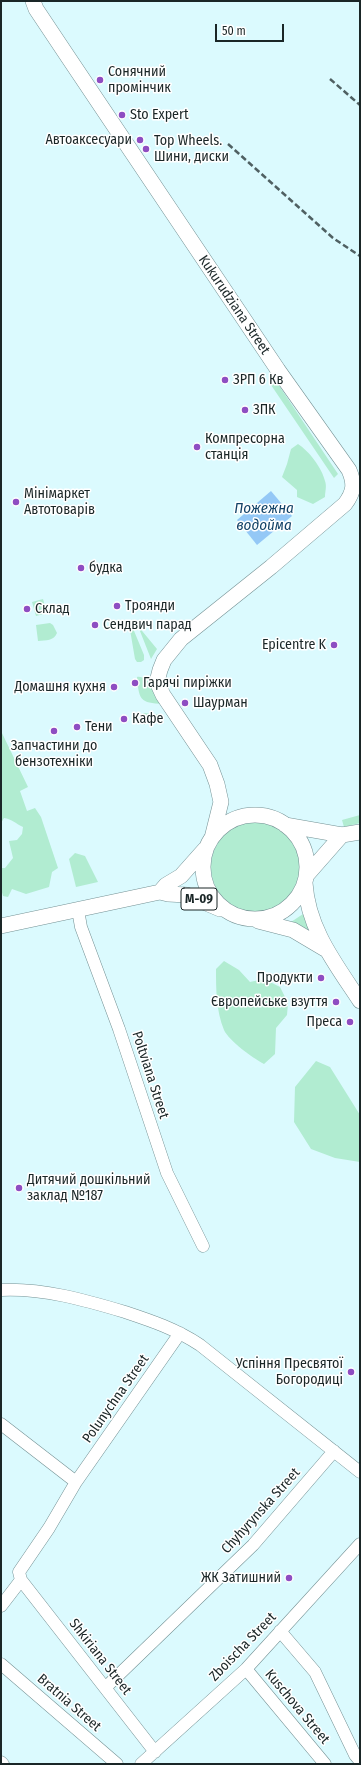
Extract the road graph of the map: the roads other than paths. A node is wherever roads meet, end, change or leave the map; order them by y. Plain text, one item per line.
1 (33, 1) edge
2 (357, 489) edge
3 (286, 825) junction
4 (360, 832) edge
5 (342, 835) junction
6 (210, 842) junction
7 (306, 880) junction
8 (160, 892) junction
9 (78, 910) junction
10 (236, 916) junction
11 (253, 920) junction
12 (1, 926) edge
13 (325, 949) junction
14 (360, 1001) edge
15 (203, 1246) dead end
16 (1, 1290) edge
17 (180, 1333) junction
18 (1, 1424) edge
19 (334, 1451) junction
20 (360, 1472) edge
21 (76, 1482) junction
22 (360, 1544) edge
23 (21, 1580) junction
24 (1, 1606) edge
25 (280, 1631) junction
26 (1, 1664) edge
27 (246, 1669) junction
28 (105, 1688) junction
29 (155, 1752) junction
30 (360, 1761) edge
31 (118, 1764) edge
32 (141, 1764) edge
33 (325, 1764) edge

1 - 2 main road, Kukurudziana Street
2 - 6 main road, Kukurudziana Street
3 - 5 main road, М-09
3 - 6 main road, М-09
3 - 7 main road
4 - 5 main road, М-09
5 - 7 main road, М-09
6 - 8 main road, М-09
6 - 10 main road
7 - 11 main road, М-09
7 - 13 main road
8 - 9 main road, М-09
8 - 10 main road, М-09
9 - 12 main road, М-09
9 - 15 street, Poltviana Street
10 - 11 main road, М-09
11 - 13 main road
13 - 14 main road
16 - 17 street
17 - 19 street
17 - 21 street, Polunychna Street
18 - 21 street
19 - 20 street
19 - 28 street, Chyhyrynska Street
21 - 23 street, Polunychna Street
22 - 25 street, Zboischa Street
23 - 24 street
23 - 28 street, Shkiriana Street
25 - 27 street, Zboischa Street
25 - 30 street
26 - 31 street, Bratnia Street
27 - 29 street, Zboischa Street
27 - 33 street, Kuschova Street
28 - 29 street, Shkiriana Street
29 - 32 street, Zboischa Street

